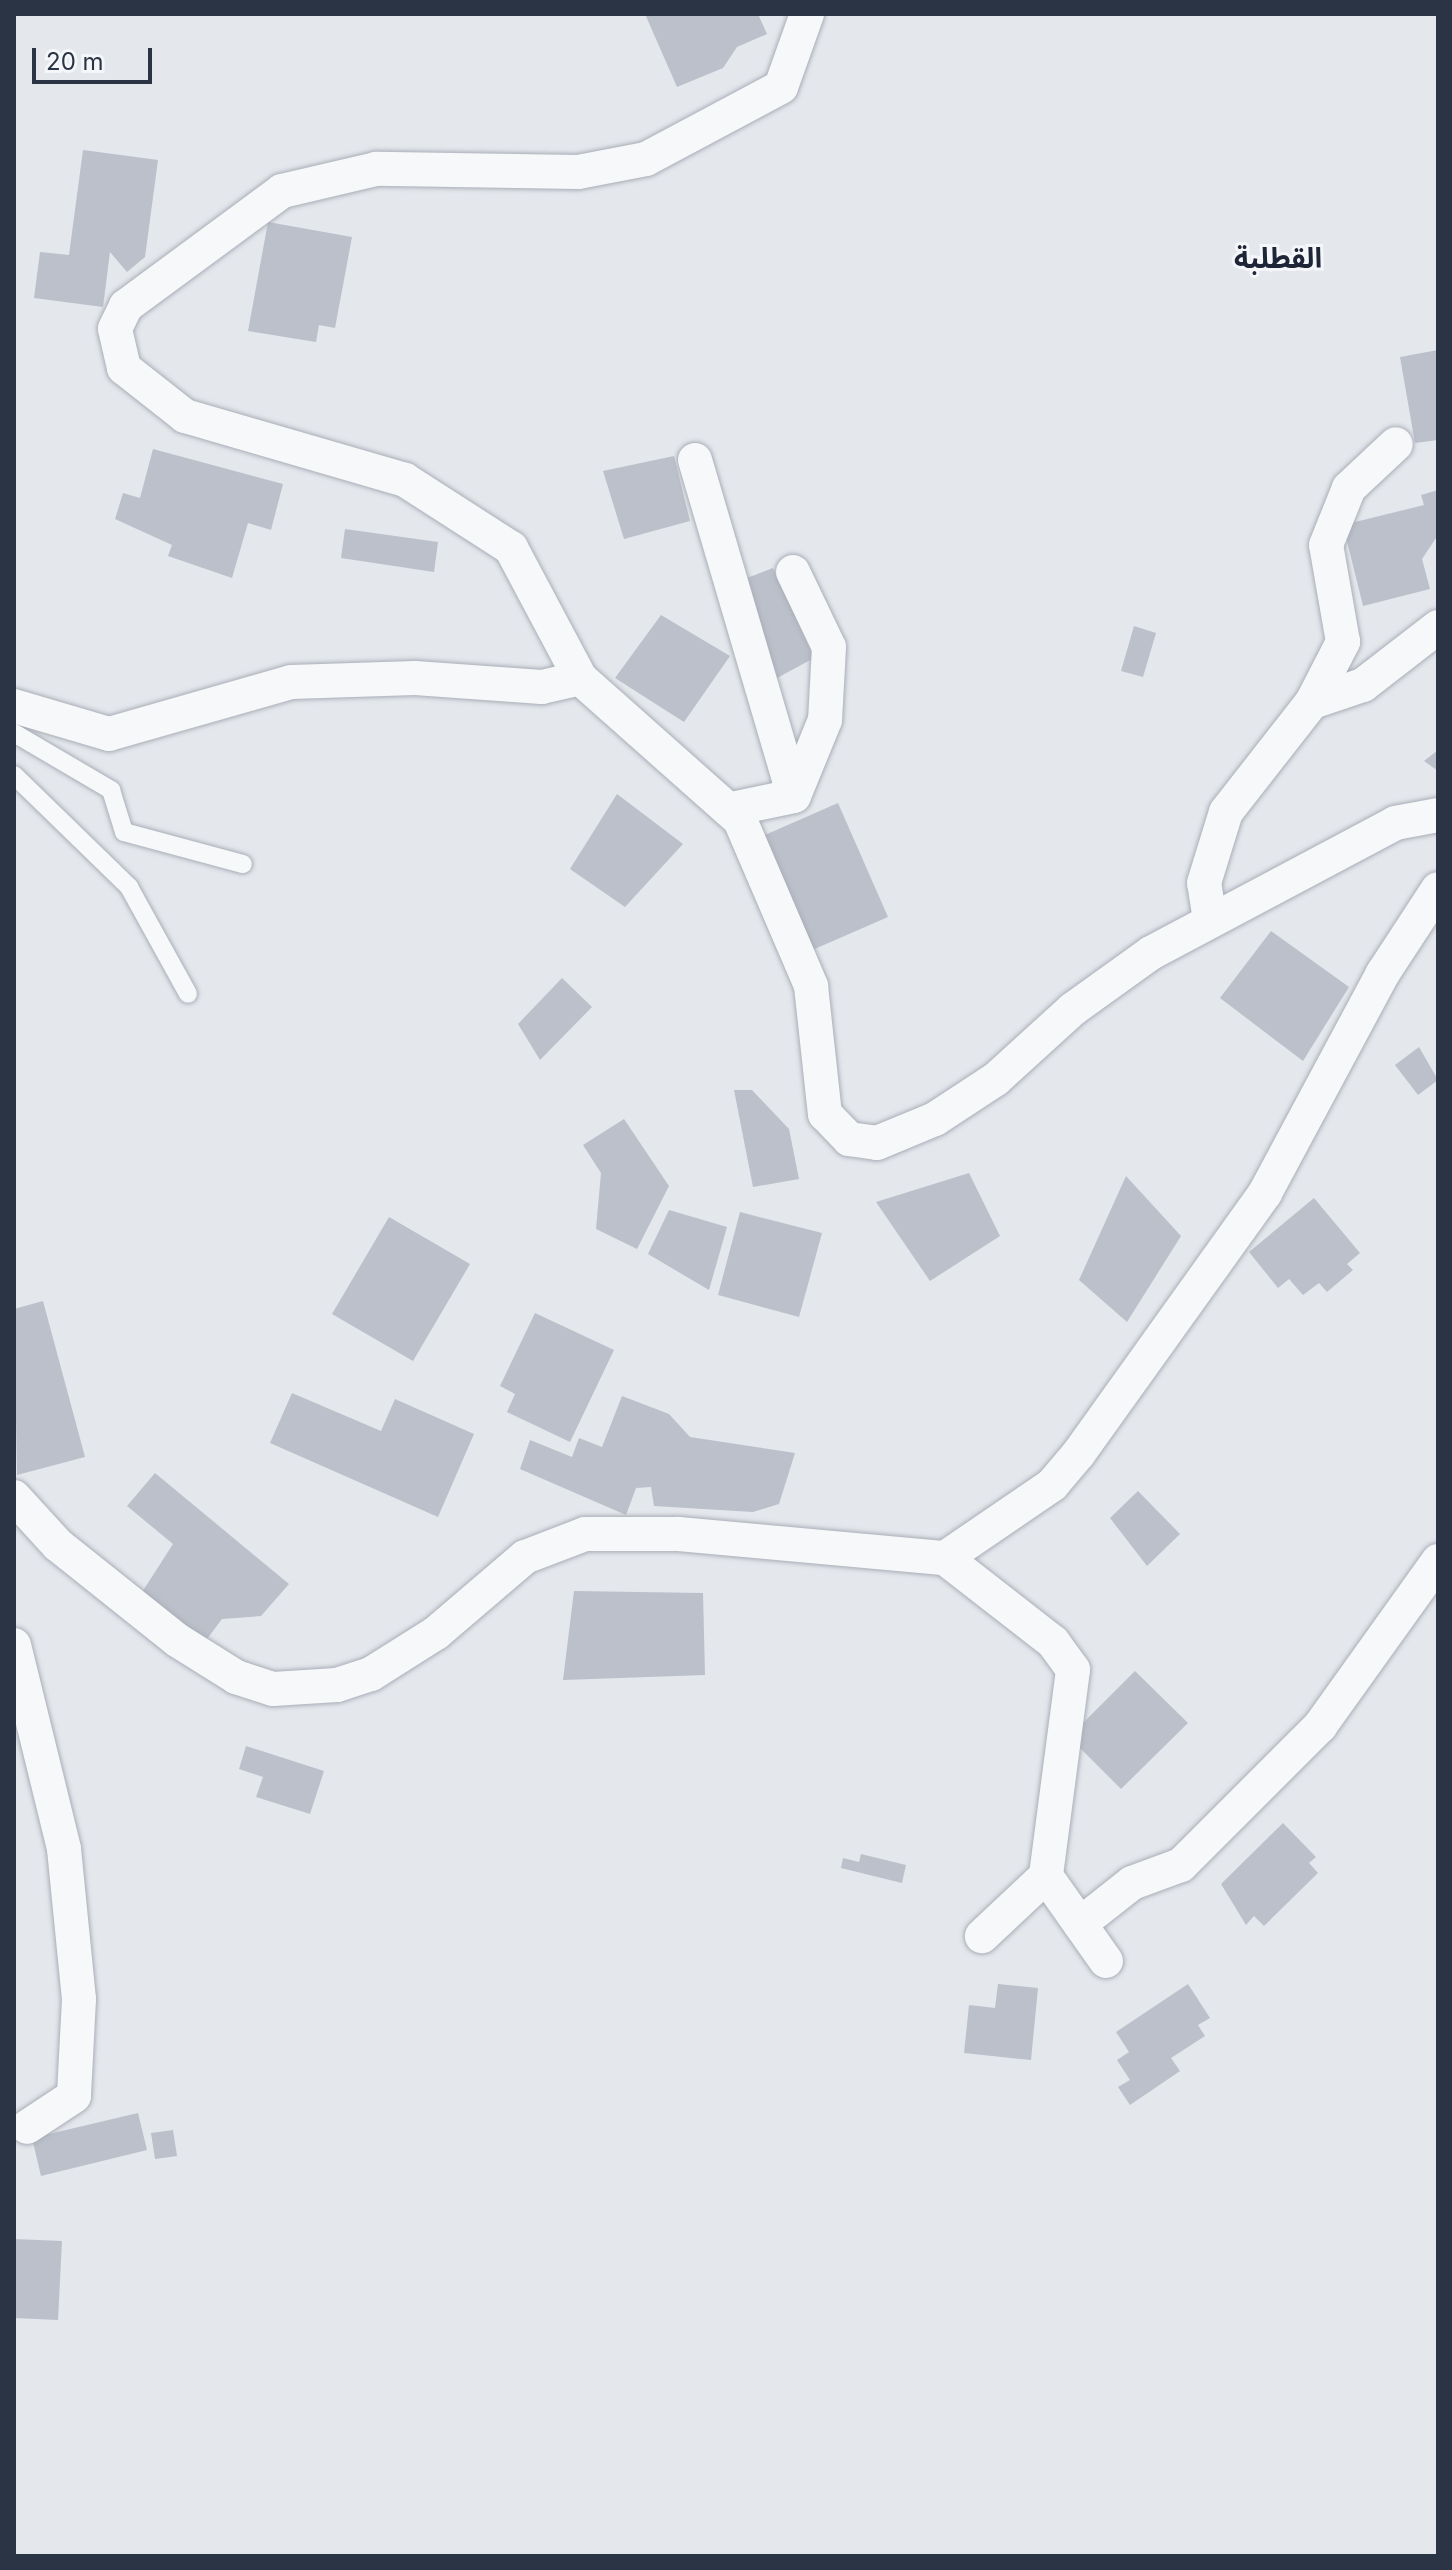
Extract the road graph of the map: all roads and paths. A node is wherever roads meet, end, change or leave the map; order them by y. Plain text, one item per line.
1 (807, 14) edge
2 (1396, 444) dead end
3 (695, 460) dead end
4 (793, 572) dead end
5 (1438, 627) edge
6 (580, 678) junction
7 (1312, 702) junction
8 (14, 706) edge
9 (14, 733) edge
10 (14, 775) edge
11 (794, 796) junction
12 (732, 809) junction
13 (1438, 815) edge
14 (243, 864) dead end
15 (1438, 889) edge
16 (1210, 920) junction
17 (188, 994) dead end
18 (14, 1497) edge
19 (945, 1558) junction
20 (1438, 1561) edge
21 (14, 1645) edge
22 (1046, 1876) junction
23 (1080, 1924) junction
24 (982, 1936) dead end
25 (1106, 1961) dead end
26 (27, 2127) dead end

1 - 6 street
2 - 7 street
3 - 11 street
4 - 11 street
5 - 7 street
6 - 8 street
6 - 12 street
7 - 16 street
9 - 14 lane
10 - 17 lane
11 - 12 street
12 - 16 street
13 - 16 street
15 - 19 street
18 - 19 street
19 - 22 street
20 - 23 street
21 - 26 street
22 - 23 street
22 - 24 street
23 - 25 street

